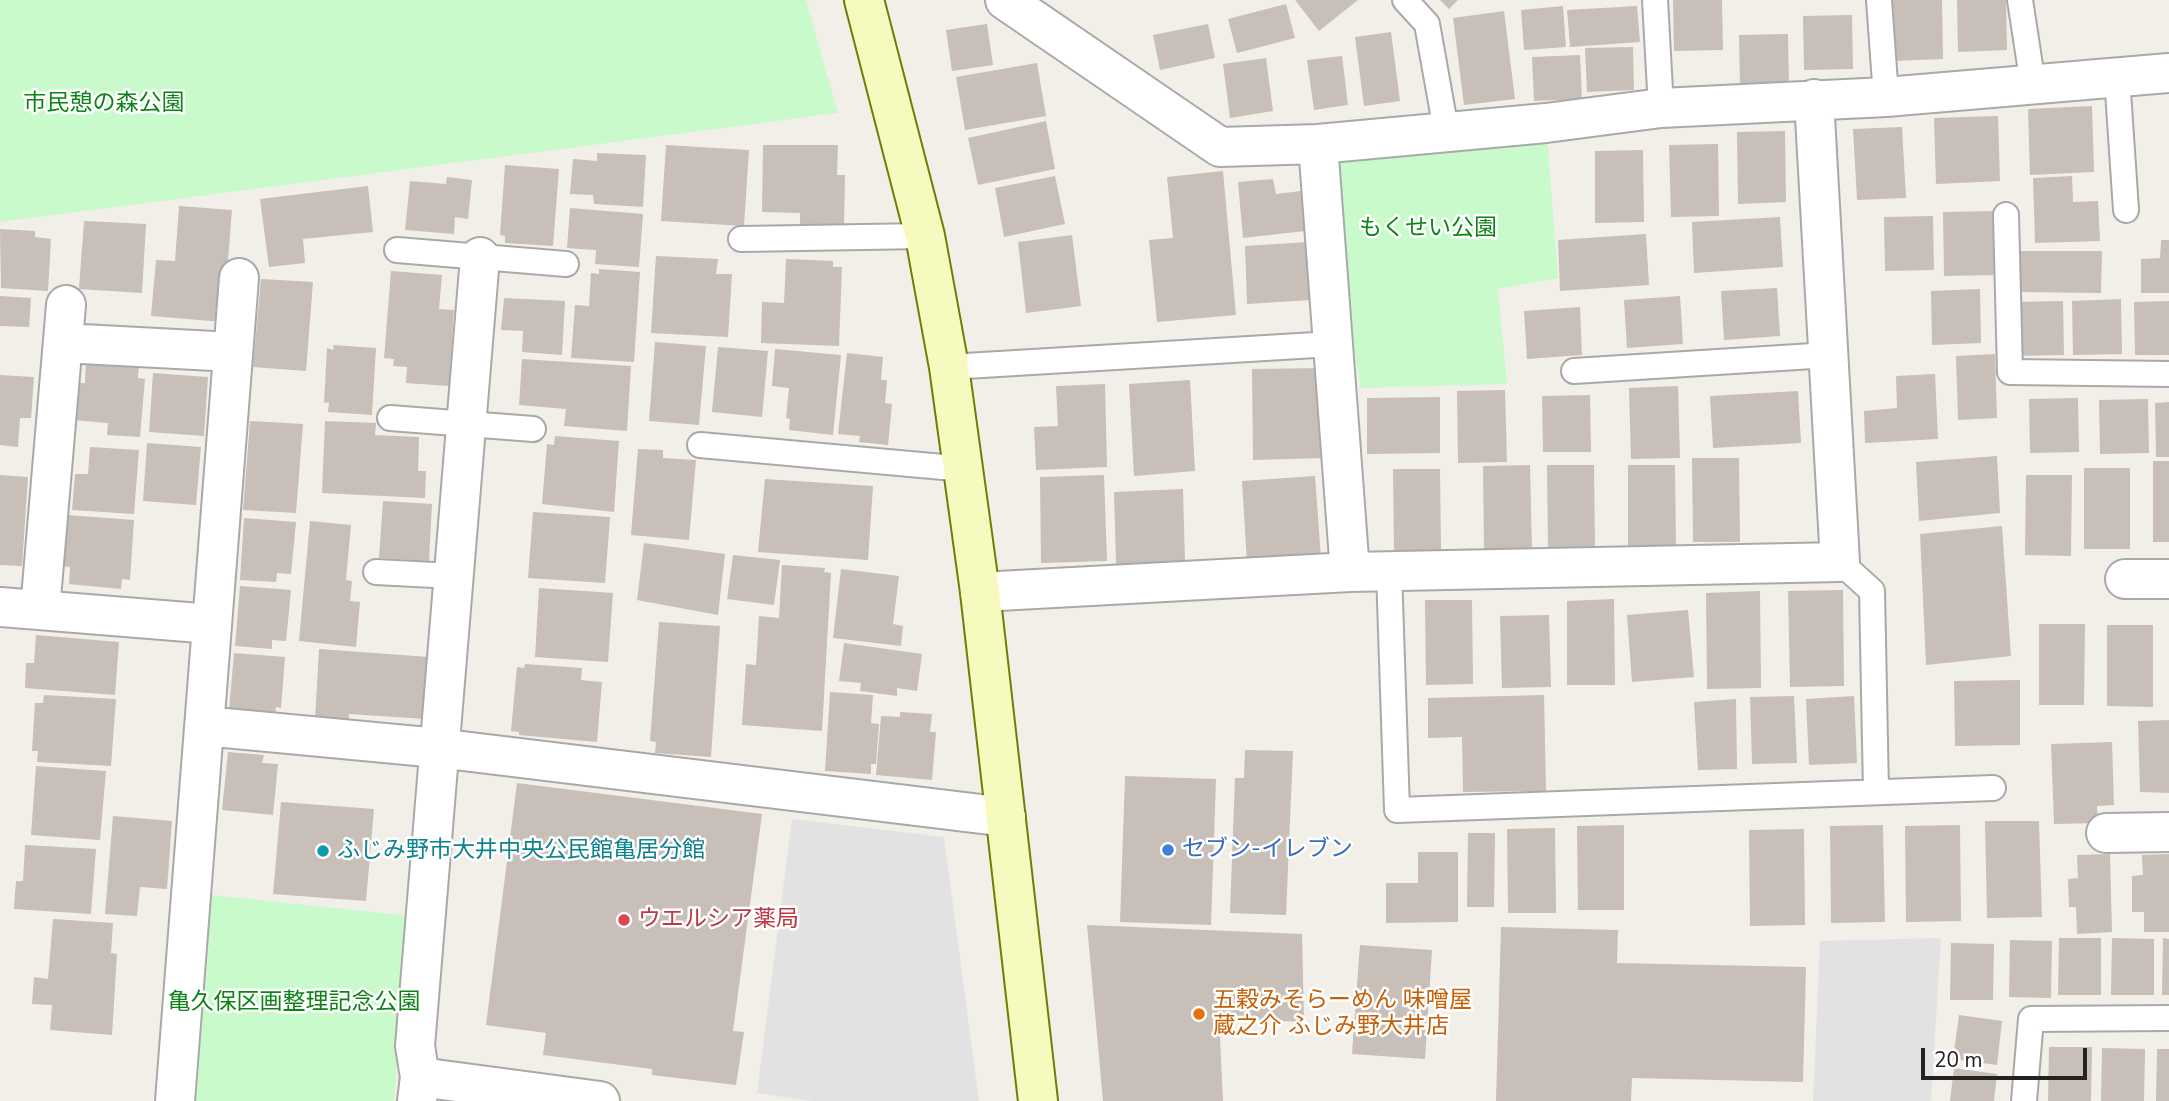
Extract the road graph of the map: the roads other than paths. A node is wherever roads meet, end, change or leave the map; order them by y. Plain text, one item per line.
1 (864, 0) edge
2 (1006, 0) edge
3 (1405, 0) edge
4 (1656, 0) edge
5 (1878, 0) edge
6 (2020, 0) edge
7 (2169, 73) edge
8 (2117, 77) junction
9 (2034, 85) junction
10 (1886, 97) junction
11 (1814, 99) junction
12 (1661, 108) junction
13 (1446, 130) junction
14 (1318, 144) junction
15 (2126, 210) dead end
16 (2006, 215) dead end
17 (925, 236) junction
18 (741, 239) dead end
19 (397, 250) dead end
20 (480, 257) junction
21 (566, 264) dead end
22 (239, 278) dead end
23 (66, 305) dead end
24 (63, 343) junction
25 (1332, 344) junction
26 (233, 352) junction
27 (1829, 355) junction
28 (949, 367) junction
29 (1574, 371) dead end
30 (2169, 374) edge
31 (390, 418) dead end
32 (466, 424) junction
33 (533, 429) dead end
34 (700, 445) dead end
35 (965, 469) junction
36 (1840, 562) junction
37 (1389, 571) junction
38 (376, 572) dead end
39 (1350, 572) junction
40 (453, 576) junction
41 (2125, 579) dead end
42 (2169, 579) edge
43 (980, 592) junction
44 (0, 607) edge
45 (40, 610) junction
46 (212, 624) junction
47 (204, 726) junction
48 (438, 748) junction
49 (1993, 788) dead end
50 (1876, 792) junction
51 (1006, 817) junction
52 (2169, 832) edge
53 (2106, 833) dead end
54 (2169, 1018) edge
55 (418, 1089) edge
56 (175, 1101) edge
57 (600, 1101) edge
58 (1038, 1101) edge
59 (2024, 1101) edge

1 - 17 street
2 - 14 street
3 - 13 lane
4 - 12 lane
5 - 10 lane
6 - 9 lane
7 - 8 street
8 - 9 street
8 - 15 lane
9 - 10 street
10 - 11 street
11 - 12 street
11 - 27 street
12 - 13 street
13 - 14 street
14 - 25 street
16 - 30 lane
17 - 18 lane
17 - 28 street
19 - 20 lane
20 - 21 lane
20 - 32 street
22 - 26 street
23 - 24 street
24 - 26 street
24 - 45 street
25 - 28 lane
25 - 39 street
26 - 46 street
27 - 29 lane
27 - 36 street
28 - 35 street
31 - 32 lane
32 - 33 lane
32 - 40 street
34 - 35 lane
35 - 43 street
36 - 37 street
36 - 50 lane
37 - 39 street
37 - 50 lane
38 - 40 lane
39 - 43 street
40 - 48 street
41 - 42 street
43 - 51 street
44 - 45 street
45 - 46 street
46 - 47 street
47 - 48 street
47 - 56 street
48 - 51 street
48 - 55 street
49 - 50 lane
51 - 58 street
52 - 53 street
54 - 59 lane
55 - 57 street

